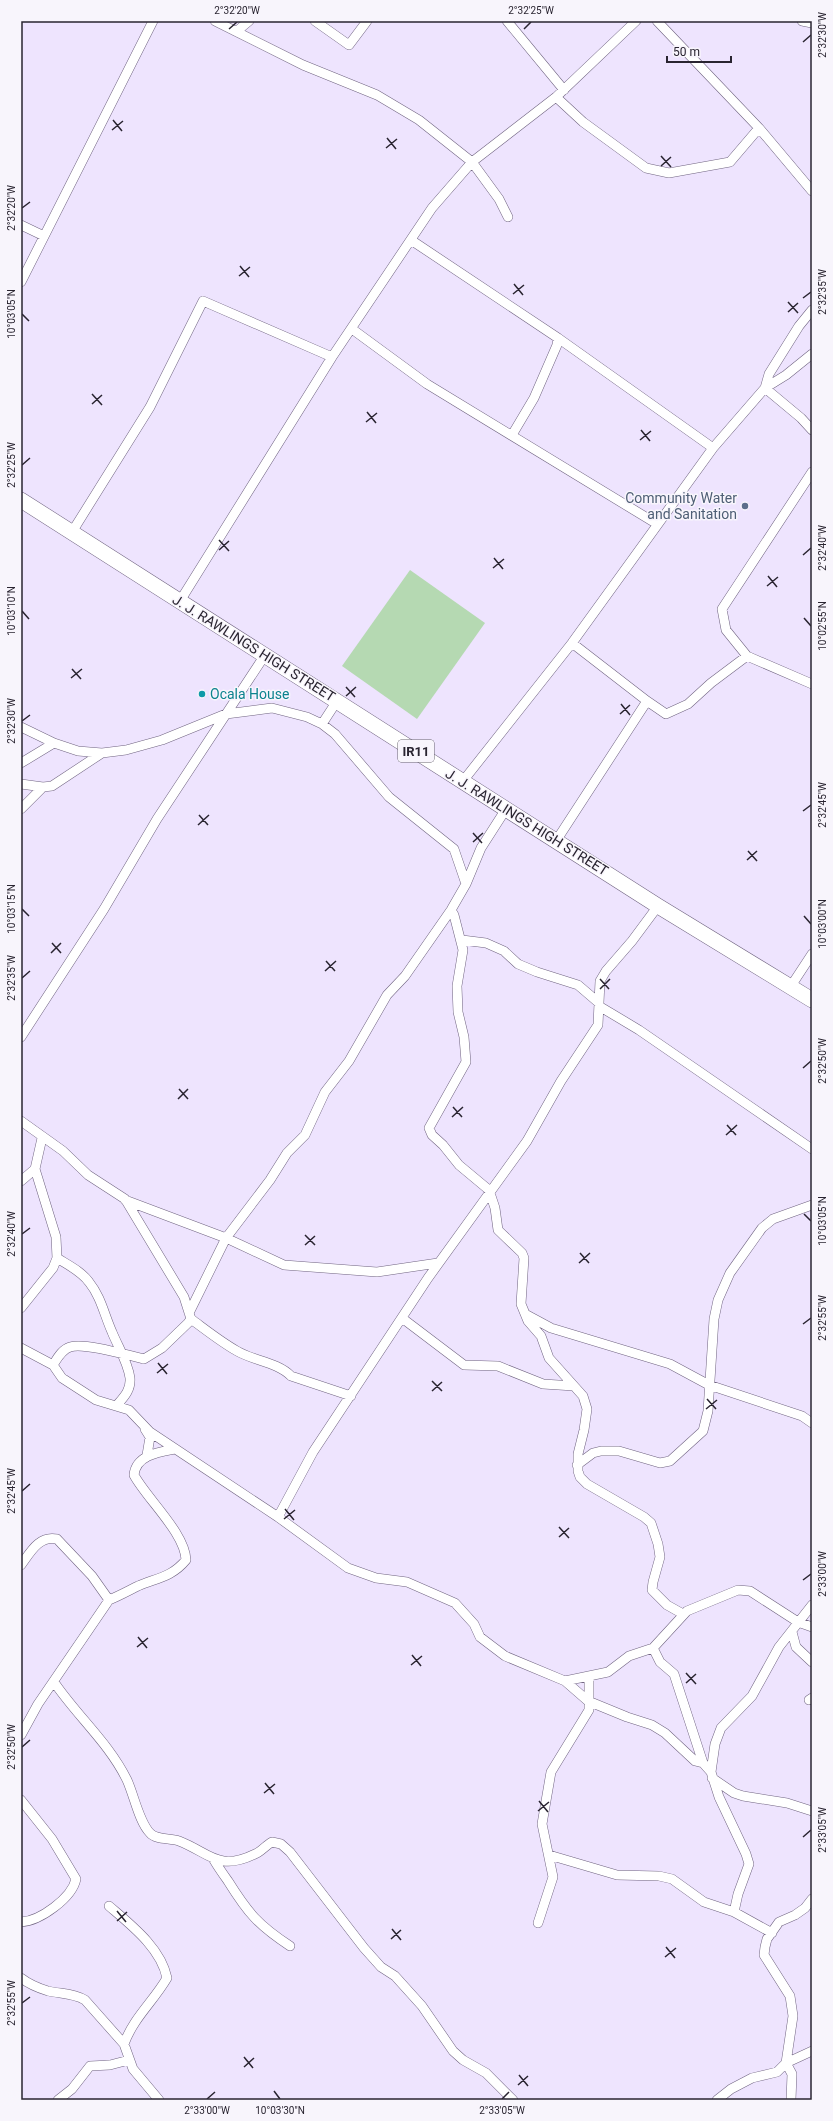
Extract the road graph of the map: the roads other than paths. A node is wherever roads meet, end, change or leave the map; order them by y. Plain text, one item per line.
1 (153, 21) edge
2 (214, 21) edge
3 (249, 21) edge
4 (315, 21) edge
5 (367, 21) edge
6 (507, 21) edge
7 (636, 21) edge
8 (657, 21) edge
9 (802, 21) edge
10 (812, 23) edge
11 (237, 31) junction
12 (564, 90) junction
13 (556, 97) junction
14 (759, 128) junction
15 (472, 162) junction
16 (812, 191) edge
17 (508, 217) dead end
18 (21, 225) edge
19 (44, 236) junction
20 (411, 240) junction
21 (21, 282) edge
22 (812, 310) edge
23 (352, 329) junction
24 (558, 338) junction
25 (812, 354) edge
26 (332, 357) junction
27 (765, 388) junction
28 (812, 430) edge
29 (512, 435) junction
30 (712, 448) junction
31 (812, 472) edge
32 (21, 500) edge
33 (657, 524) junction
34 (72, 532) junction
35 (180, 602) junction
36 (572, 644) junction
37 (265, 655) junction
38 (747, 656) junction
39 (812, 684) edge
40 (336, 701) junction
41 (647, 701) junction
42 (226, 714) junction
43 (322, 724) junction
44 (21, 728) edge
45 (54, 743) junction
46 (102, 753) junction
47 (21, 763) edge
48 (462, 781) junction
49 (21, 784) edge
50 (43, 787) junction
51 (21, 809) edge
52 (506, 809) junction
53 (556, 841) junction
54 (466, 884) junction
55 (658, 906) junction
56 (451, 910) junction
57 (462, 940) junction
58 (812, 954) edge
59 (791, 986) junction
60 (812, 1000) edge
61 (599, 1005) junction
62 (21, 1037) edge
63 (21, 1121) edge
64 (42, 1138) junction
65 (812, 1149) edge
66 (35, 1169) junction
67 (21, 1181) edge
68 (490, 1190) junction
69 (125, 1199) junction
70 (812, 1205) edge
71 (226, 1238) junction
72 (57, 1258) junction
73 (438, 1263) junction
74 (21, 1308) edge
75 (525, 1314) junction
76 (190, 1316) junction
77 (402, 1318) junction
78 (21, 1348) edge
79 (121, 1354) junction
80 (53, 1365) junction
81 (709, 1385) junction
82 (574, 1386) junction
83 (351, 1396) junction
84 (117, 1405) junction
85 (812, 1423) edge
86 (144, 1426) junction
87 (581, 1442) junction
88 (175, 1449) junction
89 (593, 1453) junction
90 (147, 1455) junction
91 (577, 1465) junction
92 (278, 1517) junction
93 (21, 1565) edge
94 (109, 1600) junction
95 (812, 1605) edge
96 (683, 1614) junction
97 (798, 1622) junction
98 (812, 1628) edge
99 (792, 1632) junction
100 (653, 1648) junction
101 (812, 1662) edge
102 (589, 1676) junction
103 (565, 1681) junction
104 (54, 1682) junction
105 (588, 1701) junction
106 (21, 1735) edge
107 (703, 1763) junction
108 (712, 1775) junction
109 (21, 1800) edge
110 (812, 1811) edge
111 (549, 1855) junction
112 (214, 1860) junction
113 (812, 1899) edge
114 (109, 1906) dead end
115 (734, 1912) junction
116 (21, 1922) edge
117 (538, 1923) dead end
118 (772, 1933) junction
119 (290, 1946) dead end
120 (21, 1978) edge
121 (124, 2044) junction
122 (812, 2051) edge
123 (130, 2060) junction
124 (786, 2063) junction
125 (156, 2099) edge
126 (58, 2100) edge
127 (513, 2100) edge
128 (717, 2100) edge
129 (790, 2100) edge

1 - 19 street
2 - 11 street
3 - 11 street
4 - 5 street
6 - 12 street
7 - 12 street
8 - 14 street
9 - 10 street
11 - 15 street
12 - 13 street
13 - 14 street
13 - 15 street
14 - 16 street
15 - 17 street
15 - 20 street
18 - 19 street
19 - 21 street
20 - 23 street
20 - 24 street
22 - 27 street
23 - 26 street
23 - 29 street
24 - 29 street
24 - 30 street
25 - 27 street
26 - 34 street
26 - 35 street
27 - 28 street
27 - 30 street
29 - 33 street
30 - 33 street
31 - 38 street
32 - 34 main road, J. J. RAWLINGS HIGH STREET / IR11
33 - 36 street
34 - 35 main road, J. J. RAWLINGS HIGH STREET / IR11
35 - 37 main road, J. J. RAWLINGS HIGH STREET / IR11
36 - 41 street
36 - 48 street
37 - 40 main road, J. J. RAWLINGS HIGH STREET / IR11
37 - 42 street
38 - 39 street
38 - 41 street
40 - 43 street
40 - 48 main road, J. J. RAWLINGS HIGH STREET / IR11
41 - 53 street
42 - 43 street
42 - 46 street
42 - 62 street
43 - 54 street
44 - 45 street
45 - 46 street
45 - 47 street
46 - 50 street
48 - 52 main road, J. J. RAWLINGS HIGH STREET / IR11
49 - 50 street
50 - 51 street
52 - 53 main road, J. J. RAWLINGS HIGH STREET / IR11
52 - 54 street
53 - 55 main road, J. J. RAWLINGS HIGH STREET / IR11
54 - 56 street
55 - 59 main road, J. J. RAWLINGS HIGH STREET / IR11
55 - 61 street
56 - 57 street
56 - 71 street
57 - 61 street
57 - 68 street
58 - 59 street
59 - 60 main road, J. J. RAWLINGS HIGH STREET / IR11
61 - 65 street
61 - 68 street
63 - 64 street
64 - 66 street
64 - 69 street
66 - 67 street
66 - 72 street
68 - 73 street
68 - 75 street
69 - 71 street
69 - 76 street
70 - 81 street
71 - 73 street
71 - 76 street
72 - 74 street
72 - 79 street
73 - 77 street
75 - 81 street
75 - 82 street
76 - 79 street
76 - 83 street
77 - 82 street
77 - 83 street
78 - 80 street
79 - 80 street
79 - 84 street
80 - 84 street
81 - 85 street
81 - 89 street
82 - 87 street
83 - 92 street
84 - 86 street
86 - 88 street
86 - 90 street
87 - 89 street
87 - 91 street
88 - 90 street
88 - 92 street
89 - 91 street
90 - 94 street
91 - 96 street
92 - 103 street
93 - 94 street
94 - 104 street
95 - 97 street
96 - 97 street
96 - 100 street
97 - 98 street
97 - 99 street
99 - 101 street
99 - 108 street
100 - 102 street
100 - 107 street
102 - 103 street
102 - 105 street
103 - 105 street
104 - 106 street
104 - 112 street
105 - 107 street
105 - 111 street
107 - 108 street
108 - 110 street
108 - 115 street
109 - 116 street
111 - 115 street
111 - 117 street
112 - 119 street
112 - 127 street
113 - 118 street
114 - 121 street
115 - 118 street
118 - 124 street
120 - 121 street
121 - 123 street
122 - 124 street
123 - 125 street
123 - 126 street
124 - 128 street
124 - 129 street

